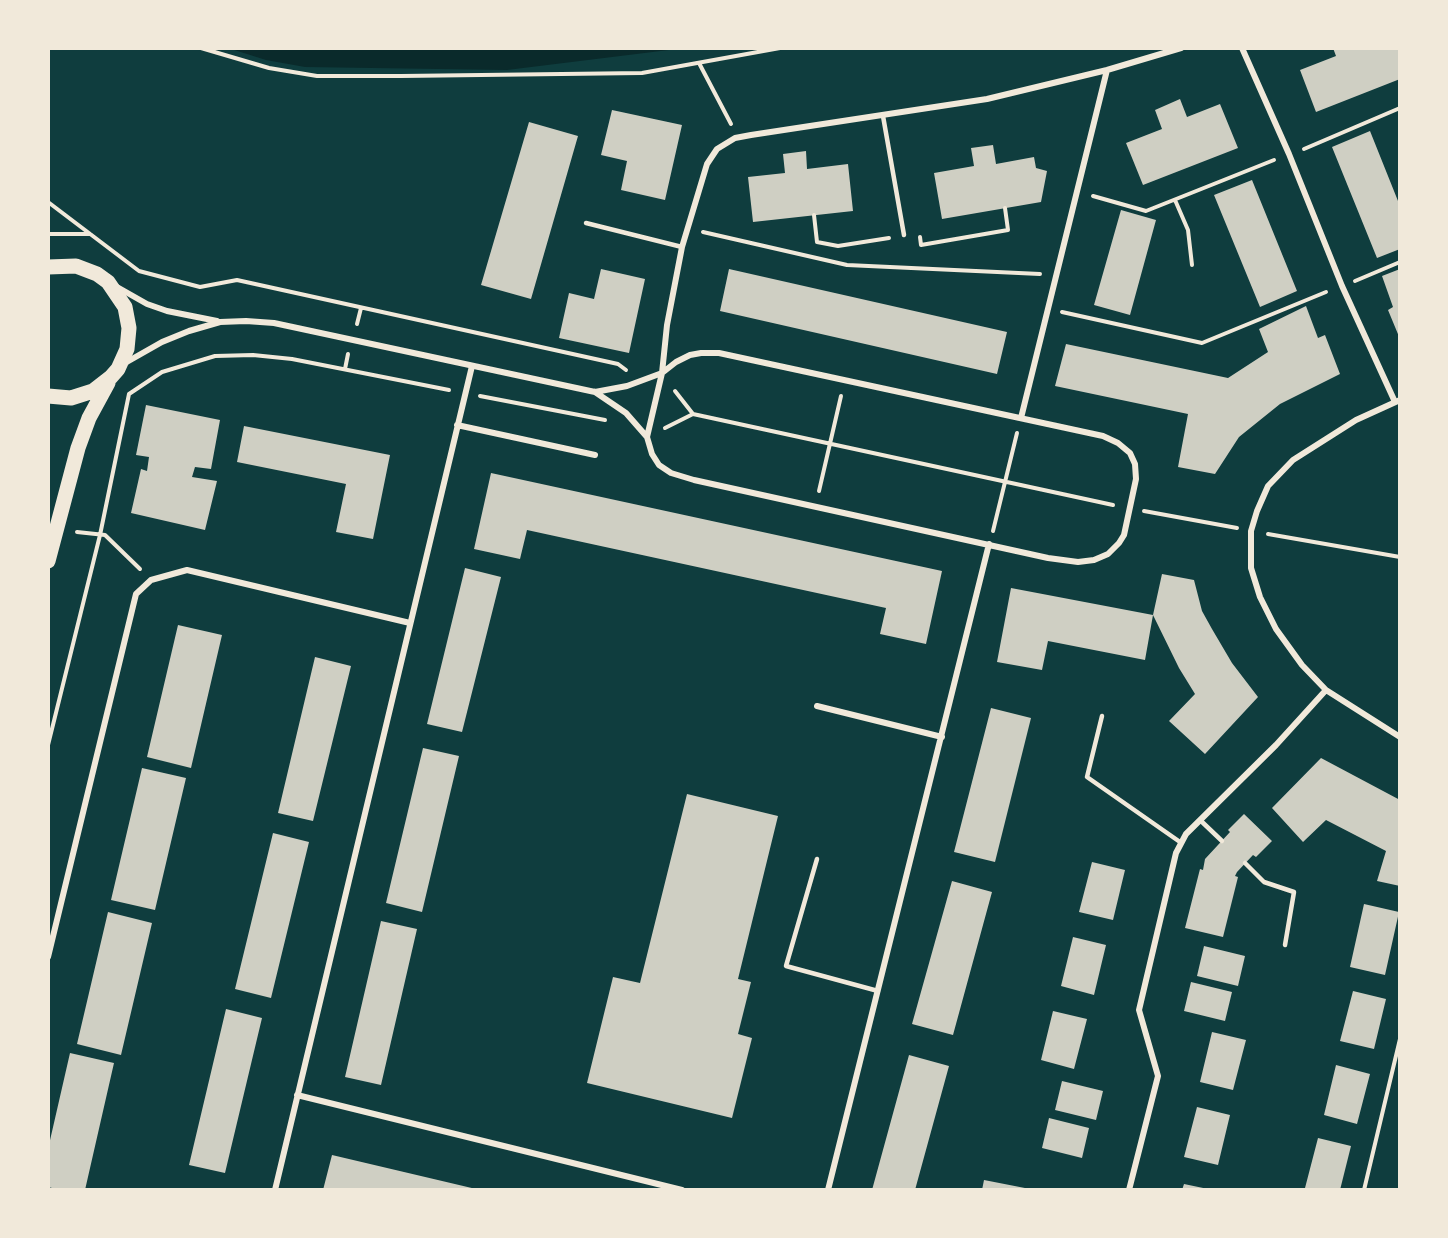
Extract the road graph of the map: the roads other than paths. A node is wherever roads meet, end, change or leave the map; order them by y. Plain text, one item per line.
1 (1181, 48) edge
2 (1242, 48) edge
3 (1107, 70) junction
4 (883, 116) junction
5 (586, 223) dead end
6 (904, 235) dead end
7 (682, 247) junction
8 (48, 267) edge
9 (108, 282) junction
10 (220, 322) junction
11 (472, 366) junction
12 (662, 372) junction
13 (114, 373) junction
14 (595, 392) junction
15 (48, 396) edge
16 (1398, 401) edge
17 (1021, 418) junction
18 (457, 425) junction
19 (647, 438) junction
20 (595, 455) dead end
21 (989, 544) junction
22 (48, 561) edge
23 (410, 623) junction
24 (1326, 690) junction
25 (817, 706) dead end
26 (1102, 716) dead end
27 (942, 737) junction
28 (1400, 737) edge
29 (1200, 820) junction
30 (1221, 841) dead end
31 (1180, 842) junction
32 (817, 859) dead end
33 (1245, 863) dead end
34 (1285, 945) dead end
35 (48, 957) edge
36 (878, 990) junction
37 (297, 1095) junction
38 (275, 1190) edge
39 (682, 1190) edge
40 (828, 1190) edge
41 (1129, 1190) edge

1 - 3 street
2 - 16 street
3 - 4 street
3 - 17 street
4 - 6 lane
4 - 7 street
5 - 7 lane
7 - 12 street
8 - 9 main road
9 - 10 street
9 - 13 main road
10 - 11 street
10 - 13 street
11 - 14 street
11 - 18 street
12 - 14 street
12 - 17 street
12 - 19 street
13 - 15 main road
13 - 22 main road
14 - 19 street
16 - 24 street
17 - 21 street
18 - 20 street
18 - 23 street
19 - 21 street
21 - 27 street
23 - 35 street
23 - 37 street
24 - 28 street
24 - 29 street
25 - 27 street
26 - 31 lane
27 - 36 street
29 - 30 lane
29 - 31 street
31 - 41 street
32 - 36 lane
33 - 34 lane
36 - 40 street
37 - 38 street
37 - 39 street

